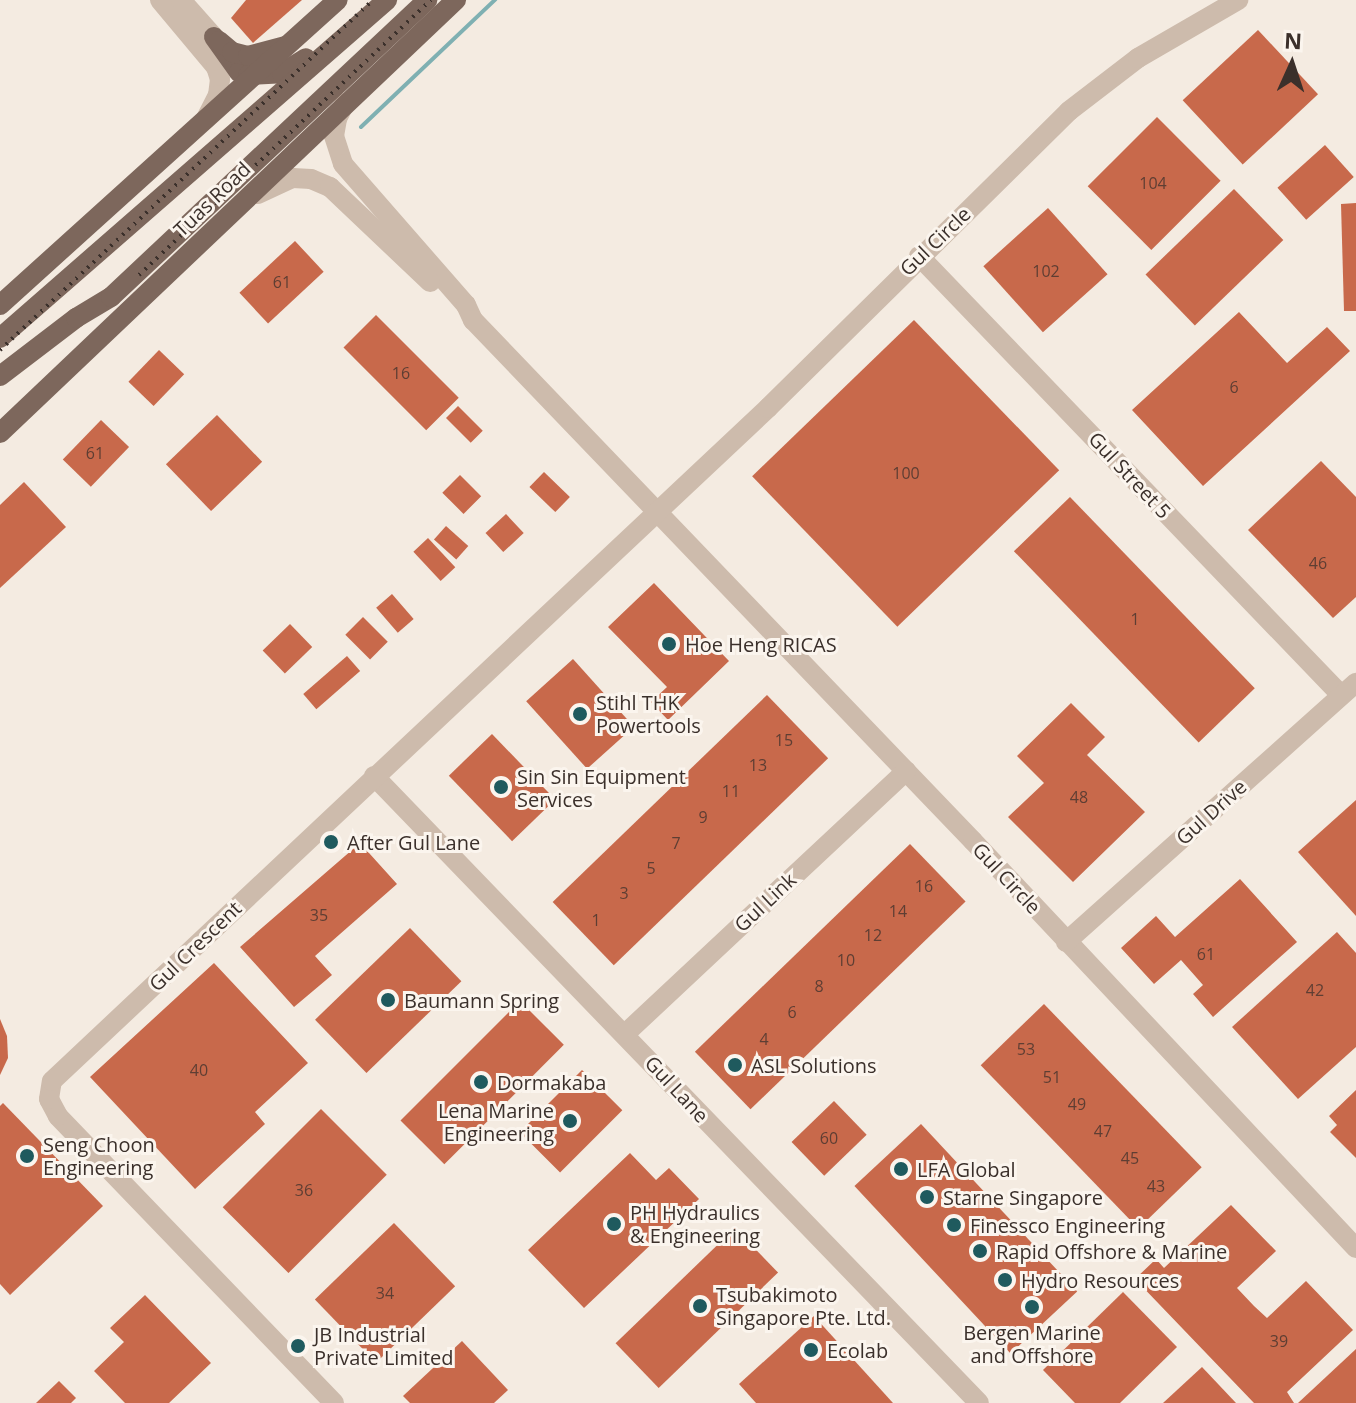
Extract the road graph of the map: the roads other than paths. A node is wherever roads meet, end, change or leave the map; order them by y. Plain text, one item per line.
1 (160, 0) edge
2 (181, 0) edge
3 (337, 0) edge
4 (387, 0) edge
5 (427, 0) edge
6 (456, 0) edge
7 (1238, 0) edge
8 (351, 32) junction
9 (214, 37) junction
10 (293, 42) junction
11 (256, 76) junction
12 (345, 103) junction
13 (202, 125) junction
14 (241, 205) junction
15 (919, 256) junction
16 (0, 305) edge
17 (76, 318) junction
18 (473, 320) junction
19 (0, 338) edge
20 (0, 376) edge
21 (56, 379) junction
22 (0, 393) edge
23 (0, 421) edge
24 (0, 433) edge
25 (655, 511) junction
26 (1348, 689) edge
27 (906, 771) junction
28 (374, 776) junction
29 (1066, 942) junction
30 (625, 1034) junction
31 (1356, 1248) edge
32 (334, 1403) edge
33 (979, 1403) edge

1 - 13 street
2 - 9 street
3 - 10 main road
4 - 8 main road, Tuas Road
5 - 17 main road, Tuas Road
6 - 12 main road, Tuas Road
7 - 15 street, Gul Circle
8 - 11 main road
8 - 19 main road, Tuas Road
9 - 10 main road
9 - 11 main road
10 - 11 main road
11 - 13 main road
12 - 14 main road, Tuas Road
12 - 18 street, Gul Circle
13 - 16 main road
14 - 18 street, Gul Circle
14 - 21 main road, Tuas Road
15 - 25 street, Gul Circle
15 - 26 street, Gul Street 5
17 - 20 main road, Tuas Road
17 - 22 main road, Tuas Road
18 - 25 street, Gul Circle
21 - 23 main road
21 - 24 main road, Tuas Road
25 - 27 street, Gul Circle
25 - 28 street, Gul Crescent
26 - 29 street, Gul Drive
27 - 29 street, Gul Circle
27 - 30 street, Gul Link
28 - 30 street, Gul Lane
28 - 32 street, Gul Crescent
29 - 31 street, Gul Circle
30 - 33 street, Gul Lane

